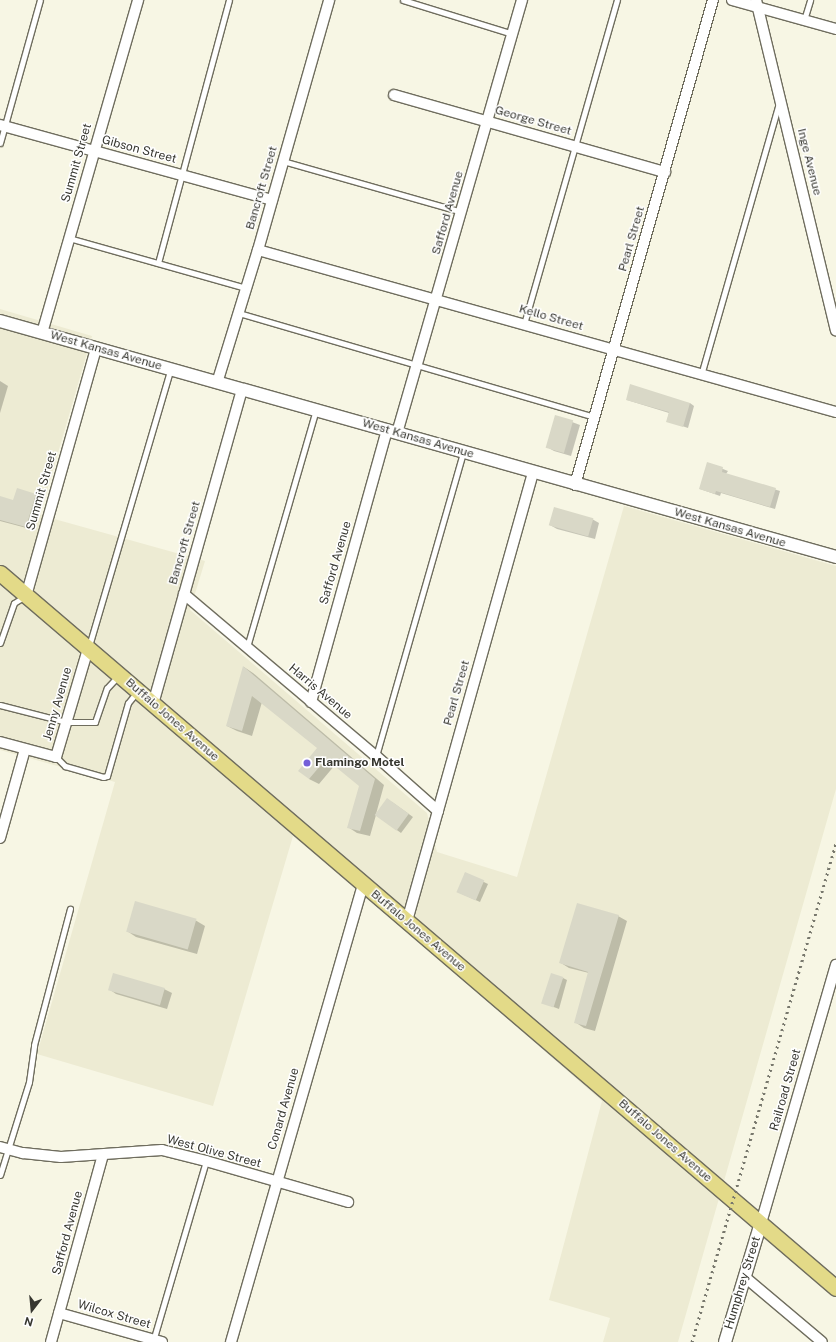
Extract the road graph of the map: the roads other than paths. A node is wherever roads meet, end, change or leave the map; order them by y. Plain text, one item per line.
1 (40, 0) edge
2 (138, 0) edge
3 (229, 0) edge
4 (330, 0) edge
5 (403, 0) edge
6 (522, 0) edge
7 (617, 0) edge
8 (713, 0) edge
9 (732, 0) edge
10 (810, 0) edge
11 (757, 3) edge
12 (804, 20) junction
13 (836, 29) edge
14 (513, 34) junction
15 (394, 96) dead end
16 (780, 99) junction
17 (488, 122) junction
18 (2, 126) edge
19 (0, 143) edge
20 (575, 146) junction
21 (94, 152) junction
22 (283, 161) junction
23 (665, 172) junction
24 (182, 176) junction
25 (272, 200) junction
26 (462, 212) junction
27 (69, 238) junction
28 (258, 250) junction
29 (158, 263) junction
30 (246, 288) junction
31 (436, 299) junction
32 (239, 313) junction
33 (0, 321) edge
34 (524, 324) junction
35 (836, 330) edge
36 (42, 333) junction
37 (96, 348) junction
38 (614, 350) junction
39 (417, 365) junction
40 (170, 369) junction
41 (701, 375) junction
42 (217, 383) junction
43 (242, 389) junction
44 (316, 410) junction
45 (836, 412) edge
46 (595, 417) junction
47 (392, 432) junction
48 (463, 452) junction
49 (533, 472) junction
50 (575, 485) junction
51 (836, 557) edge
52 (0, 573) edge
53 (184, 594) junction
54 (26, 596) junction
55 (0, 643) edge
56 (247, 648) junction
57 (88, 649) junction
58 (119, 675) junction
59 (138, 691) junction
60 (310, 702) junction
61 (154, 704) junction
62 (0, 705) edge
63 (66, 722) junction
64 (0, 742) edge
65 (25, 749) junction
66 (376, 756) junction
67 (56, 757) junction
68 (438, 811) junction
69 (0, 838) edge
70 (363, 884) junction
71 (70, 909) dead end
72 (406, 921) junction
73 (836, 965) edge
74 (4, 1148) edge
75 (103, 1155) junction
76 (206, 1161) junction
77 (0, 1175) edge
78 (276, 1182) junction
79 (348, 1202) dead end
80 (761, 1223) junction
81 (746, 1278) junction
82 (836, 1288) edge
83 (60, 1313) junction
84 (156, 1341) edge
85 (51, 1342) edge
86 (231, 1342) edge
87 (725, 1342) edge
88 (822, 1342) edge

1 - 18 lane
2 - 21 street, Summit Street
3 - 24 lane
4 - 22 street, Bancroft Street
5 - 14 lane
6 - 14 street, Safford Avenue
7 - 20 lane
8 - 23 street, Pearl Street
9 - 11 street
10 - 12 lane
11 - 12 street
11 - 16 street, Inge Avenue
12 - 13 street
14 - 17 street, Safford Avenue
15 - 17 street, George Street
16 - 35 street, Inge Avenue
16 - 41 lane
17 - 20 street, George Street
17 - 26 street, Safford Avenue
18 - 19 lane
18 - 21 street, Gibson Street
20 - 23 street, George Street
20 - 34 lane
21 - 24 street, Gibson Street
21 - 27 street, Summit Street
22 - 25 street, Bancroft Street
22 - 26 lane
23 - 38 street, Pearl Street
24 - 25 street, Gibson Street
24 - 29 lane
25 - 28 street, Bancroft Street
26 - 31 street, Safford Avenue
27 - 29 lane
27 - 36 street, Summit Street
28 - 30 street, Bancroft Street
28 - 31 street, Kello Street
29 - 30 lane
30 - 32 street, Bancroft Street
31 - 34 street, Kello Street
31 - 39 street, Safford Avenue
32 - 39 lane
32 - 42 street, Bancroft Street
33 - 36 street, West Kansas Avenue
34 - 38 street, Kello Street
36 - 37 street, West Kansas Avenue
37 - 40 street, West Kansas Avenue
37 - 54 street, Summit Street
38 - 41 street, Kello Street
38 - 46 street, Pearl Street
39 - 46 lane
39 - 47 street, Safford Avenue
40 - 42 street, West Kansas Avenue
40 - 57 lane
41 - 45 street, Kello Street
42 - 43 street, West Kansas Avenue
43 - 44 street, West Kansas Avenue
43 - 53 street, Bancroft Street
44 - 47 street, West Kansas Avenue
44 - 56 lane
46 - 50 street, Pearl Street
47 - 48 street, West Kansas Avenue
47 - 60 street, Safford Avenue
48 - 49 street, West Kansas Avenue
48 - 66 lane
49 - 50 street, West Kansas Avenue
49 - 68 street, Pearl Street
50 - 51 street, West Kansas Avenue
52 - 54 main road, Buffalo Jones Avenue
53 - 56 street, Harris Avenue
53 - 61 street, Bancroft Street
54 - 55 lane
54 - 57 main road, Buffalo Jones Avenue
56 - 60 street, Harris Avenue
57 - 58 main road, Buffalo Jones Avenue
57 - 63 street, Jenny Avenue
58 - 59 main road, Buffalo Jones Avenue
58 - 63 lane
59 - 61 main road, Buffalo Jones Avenue
59 - 67 lane
60 - 66 street, Harris Avenue
61 - 70 main road, Buffalo Jones Avenue
62 - 63 lane
63 - 67 street, Jenny Avenue
64 - 65 street, Jenny Avenue
65 - 67 street, Jenny Avenue
65 - 69 street
66 - 68 street, Harris Avenue
68 - 72 street, Pearl Street
70 - 72 main road, Buffalo Jones Avenue
70 - 78 street, Conard Avenue
71 - 74 lane
72 - 80 main road, Buffalo Jones Avenue
73 - 80 street, Railroad Street
74 - 75 street, West Olive Street
74 - 77 lane
75 - 76 street, West Olive Street
75 - 83 street, Safford Avenue
76 - 78 street, West Olive Street
76 - 84 lane
78 - 79 street, West Olive Street
78 - 86 street, Conard Avenue
80 - 81 street, Humphrey Street
80 - 82 main road, Buffalo Jones Avenue
81 - 87 street, Humphrey Street
81 - 88 street
83 - 84 street, Wilcox Street
83 - 85 street, Safford Avenue

